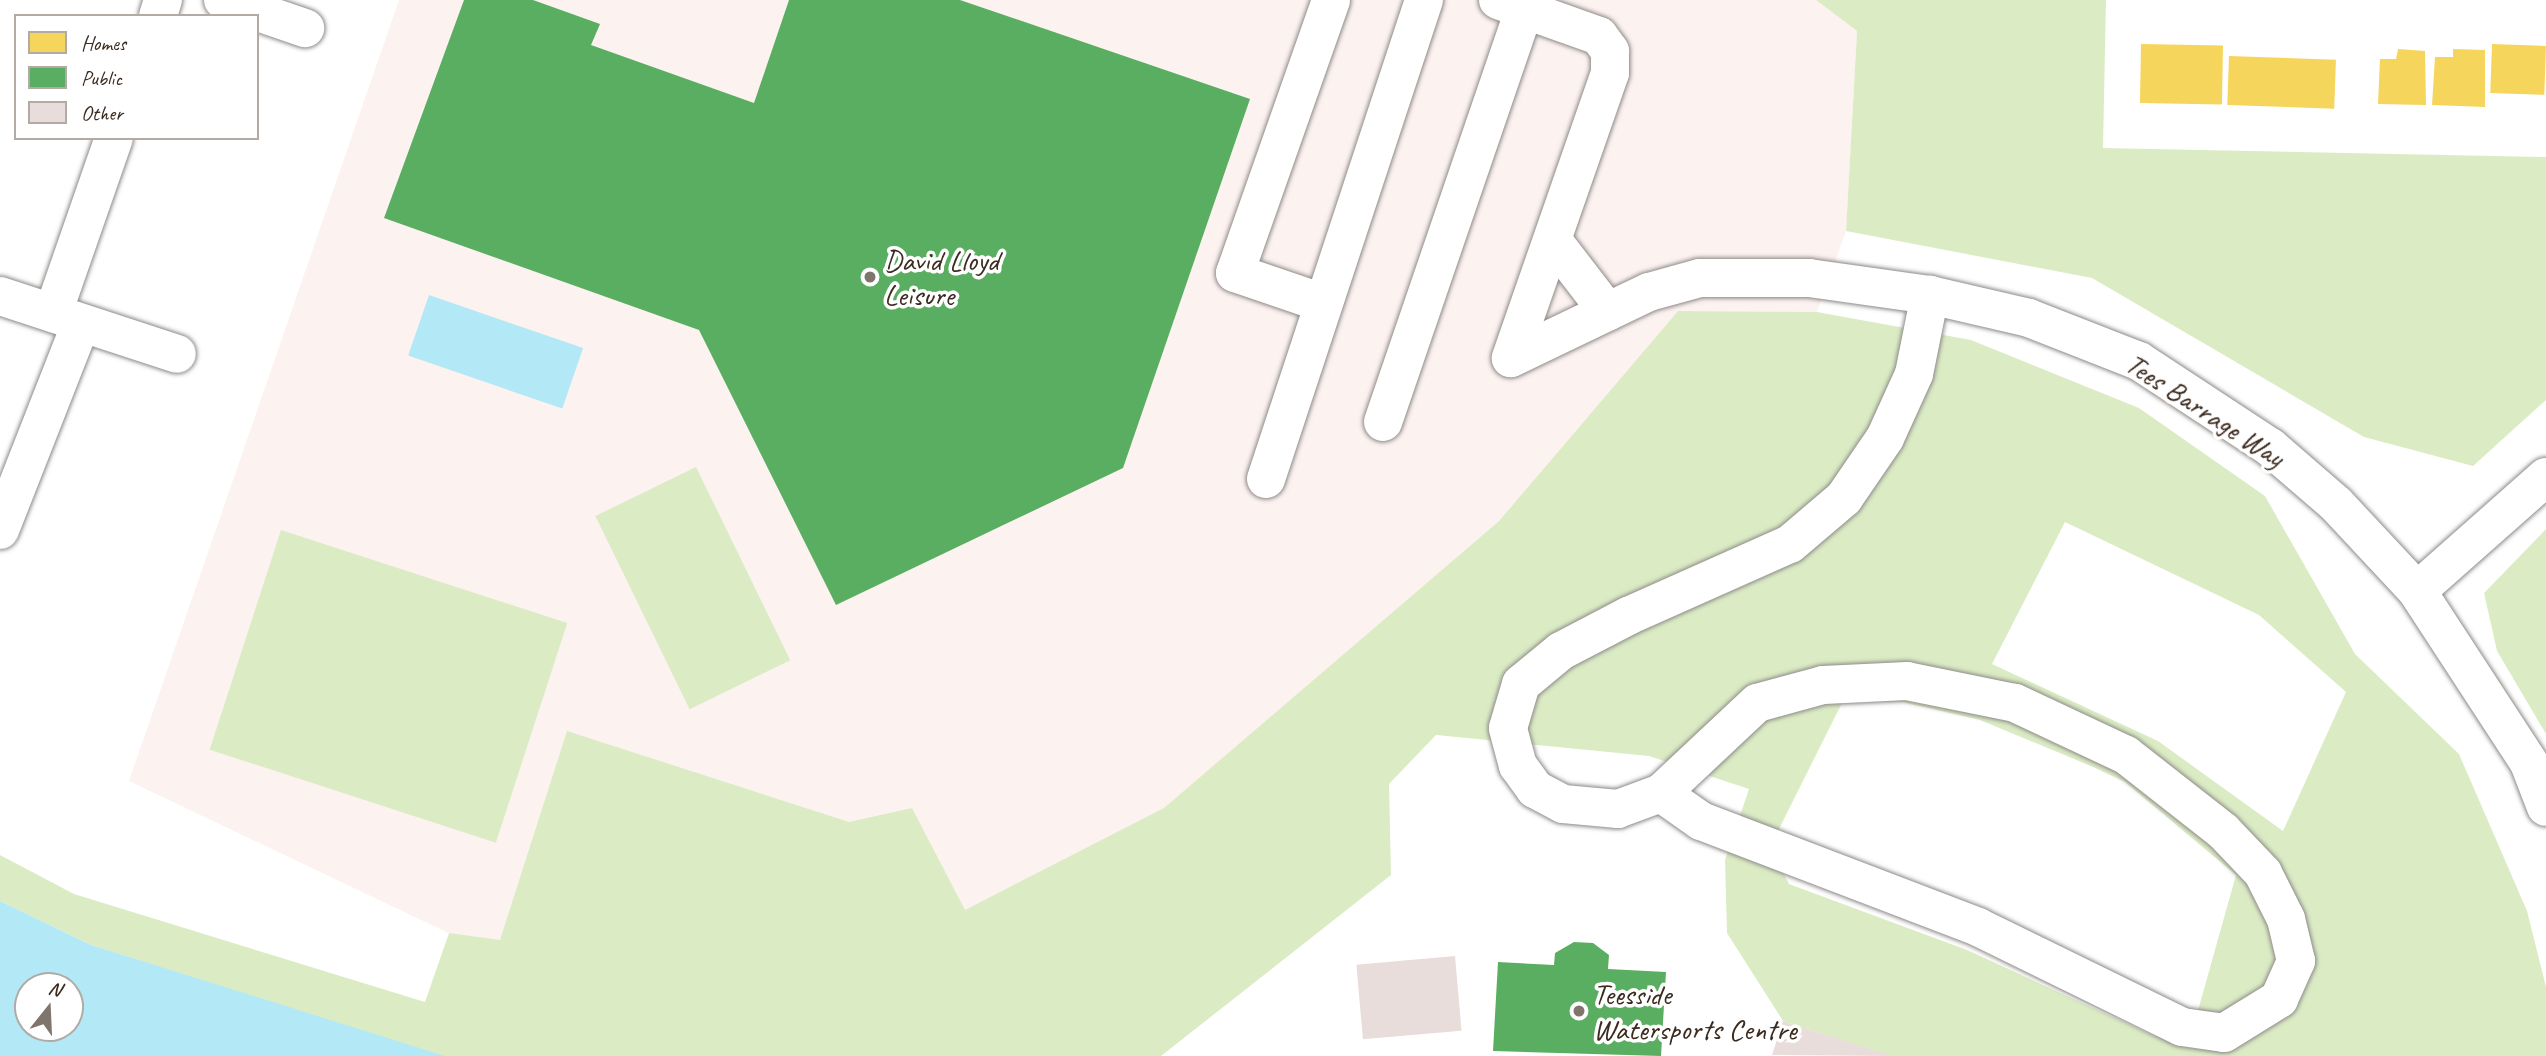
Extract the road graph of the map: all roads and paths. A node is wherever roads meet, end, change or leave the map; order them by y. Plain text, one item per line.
1 (223, 0) edge
2 (1331, 0) edge
3 (1423, 0) edge
4 (1511, 5) edge
5 (304, 28) dead end
6 (113, 140) edge
7 (1554, 242) junction
8 (1930, 295) junction
9 (0, 296) edge
10 (1323, 303) junction
11 (1608, 312) junction
12 (67, 318) junction
13 (177, 354) dead end
14 (1383, 422) dead end
15 (2546, 477) edge
16 (1266, 479) dead end
17 (0, 530) edge
18 (2417, 591) junction
19 (1661, 793) junction
20 (2546, 807) edge
21 (2229, 1045) edge

1 - 5 street
2 - 10 street
3 - 10 street
4 - 7 street
4 - 14 street
6 - 12 street
7 - 11 street
7 - 11 street
8 - 11 street, Tees Barrage Way
8 - 18 street, Tees Barrage Way
8 - 19 street
9 - 12 street
10 - 16 street
12 - 13 street
12 - 17 street
15 - 18 street
18 - 20 street, Tees Barrage Way
19 - 21 street
19 - 21 street

